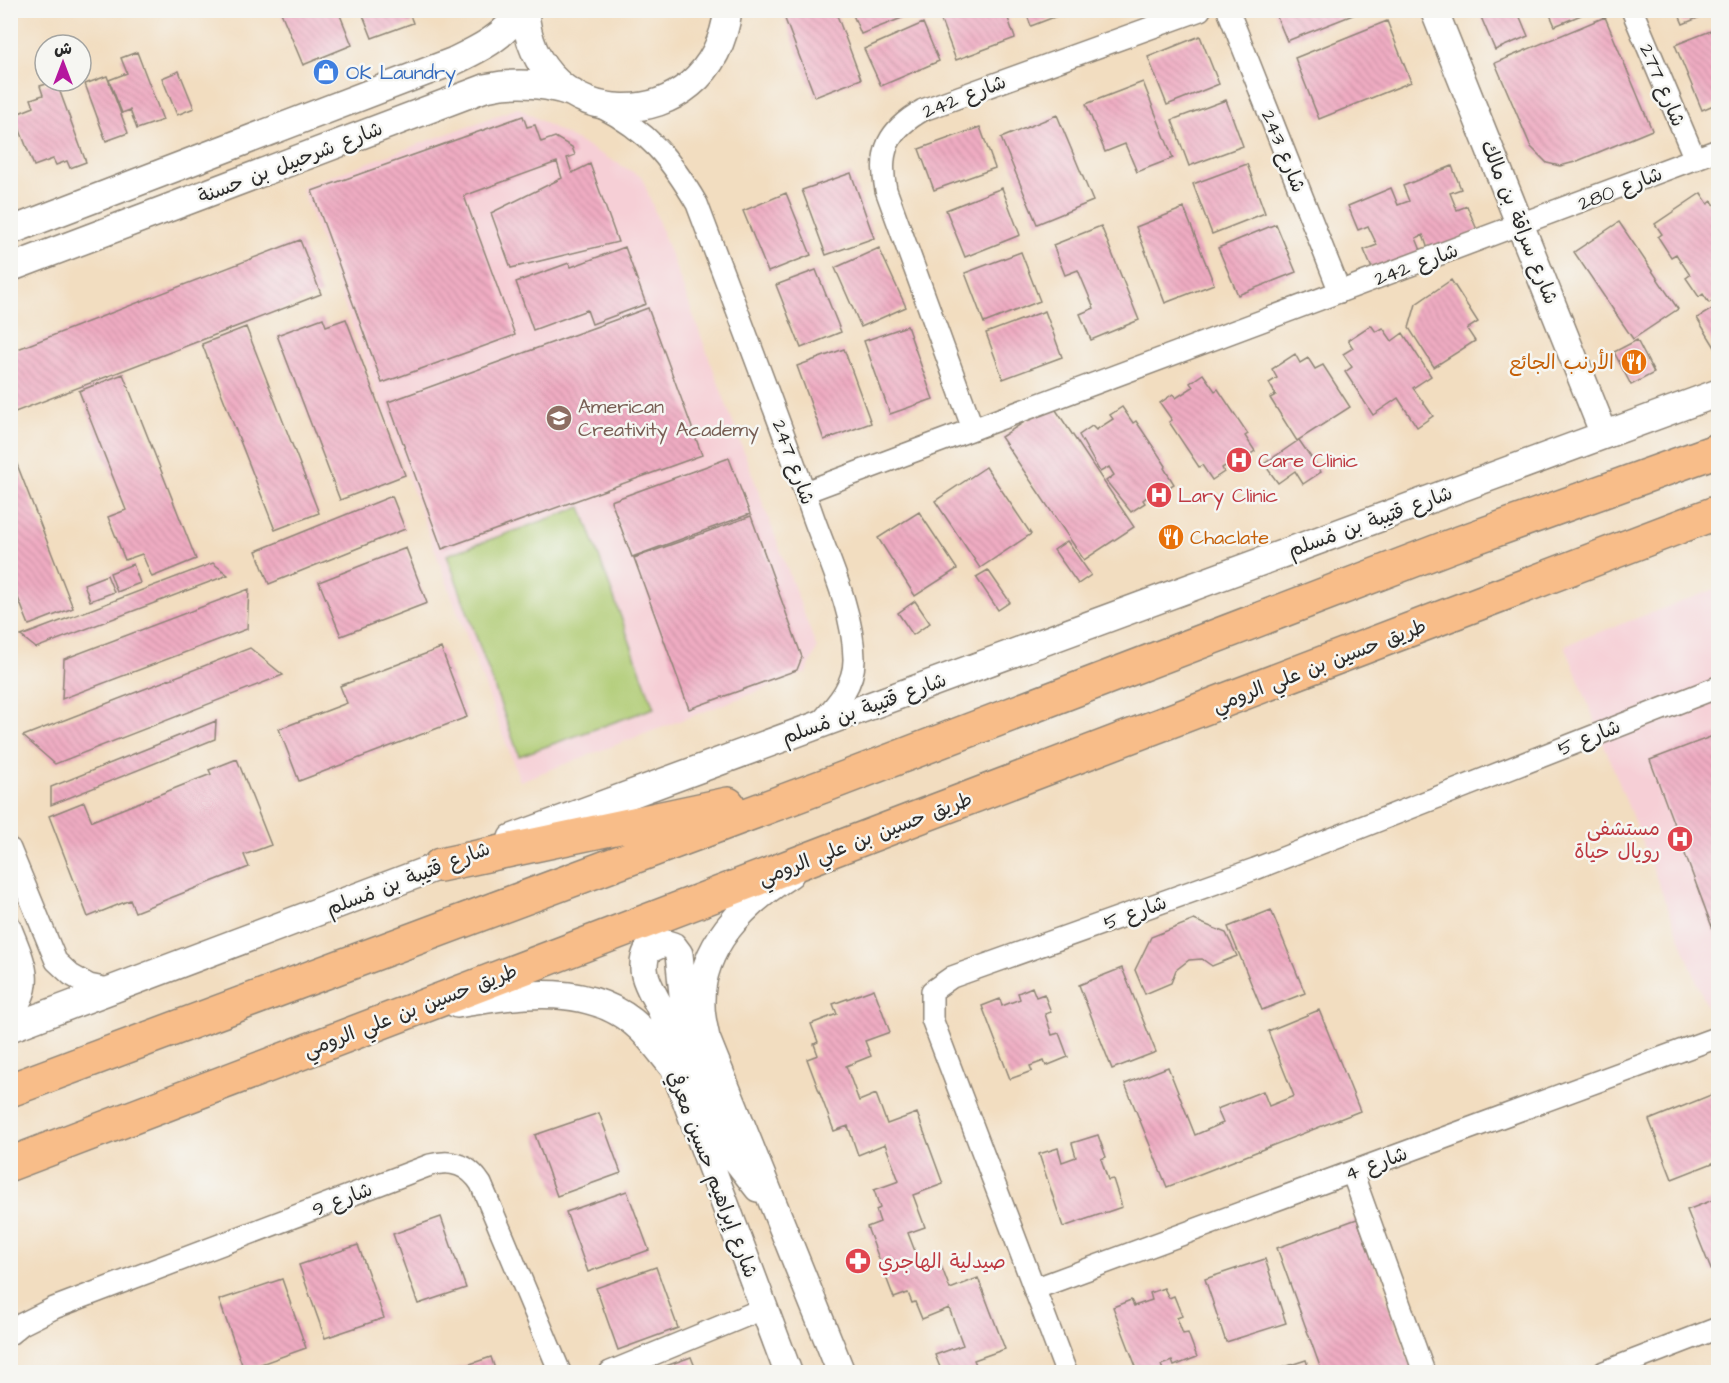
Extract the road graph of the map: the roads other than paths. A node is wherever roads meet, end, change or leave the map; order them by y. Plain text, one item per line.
1 (523, 10) edge
2 (1200, 10) edge
3 (1228, 10) edge
4 (1434, 10) edge
5 (1632, 10) edge
6 (730, 17) edge
7 (582, 97) junction
8 (1719, 150) edge
9 (1695, 159) junction
10 (1522, 226) junction
11 (10, 231) edge
12 (10, 268) edge
13 (1340, 292) junction
14 (1719, 393) edge
15 (973, 429) junction
16 (1719, 431) edge
17 (1604, 434) junction
18 (1719, 450) edge
19 (805, 492) junction
20 (1719, 512) edge
21 (1719, 535) edge
22 (1451, 546) junction
23 (1437, 620) junction
24 (1719, 687) edge
25 (818, 725) junction
26 (830, 784) junction
27 (10, 849) edge
28 (818, 857) junction
29 (440, 865) junction
30 (10, 926) edge
31 (113, 990) junction
32 (10, 1015) edge
33 (388, 1018) junction
34 (10, 1028) edge
35 (1719, 1037) edge
36 (674, 1068) junction
37 (10, 1090) edge
38 (10, 1164) edge
39 (1352, 1172) junction
40 (780, 1217) junction
41 (1034, 1289) junction
42 (765, 1308) junction
43 (1719, 1328) edge
44 (10, 1334) edge
45 (560, 1372) edge
46 (610, 1372) edge
47 (788, 1372) edge
48 (841, 1372) edge
49 (1066, 1372) edge
50 (1424, 1372) edge
51 (1604, 1372) edge

1 - 7 street
1 - 11 street, شارع شرحبيل بن حسنة
2 - 15 street, شارع 242
3 - 13 street, شارع 243
4 - 10 street, شارع سراقة بن مالك
5 - 9 street, شارع 277
6 - 7 street, شارع شرحبيل بن حسنة
7 - 12 street, شارع شرحبيل بن حسنة
7 - 19 street, شارع 247
8 - 9 street, شارع 280
9 - 10 street, شارع 280
10 - 13 street, شارع 242
10 - 17 street, شارع سراقة بن مالك
13 - 15 street, شارع 242
14 - 17 street, شارع قتيبة بن مُسلم
15 - 19 street, شارع 242
16 - 22 highway
17 - 25 street, شارع قتيبة بن مُسلم
18 - 22 highway
19 - 25 street, شارع 247
20 - 23 highway, طريق حسين بن علي الرومي
21 - 23 highway
22 - 26 highway
23 - 28 highway, طريق حسين بن علي الرومي
24 - 41 street, شارع 5
25 - 29 street, شارع قتيبة بن مُسلم
26 - 29 highway
26 - 37 highway
27 - 31 street
28 - 33 highway, طريق حسين بن علي الرومي
28 - 40 street
29 - 31 street, شارع قتيبة بن مُسلم
30 - 32 street
31 - 34 street, شارع قتيبة بن مُسلم
33 - 36 street, شارع إبراهيم حسين معرفي
33 - 38 highway, طريق حسين بن علي الرومي
35 - 39 street, شارع 4
36 - 40 street
36 - 42 street, شارع إبراهيم حسين معرفي
39 - 41 street, شارع 4
39 - 50 street
40 - 48 street
41 - 49 street, شارع 5
42 - 46 street
42 - 47 street, شارع إبراهيم حسين معرفي
43 - 51 street
44 - 45 street, شارع 9

